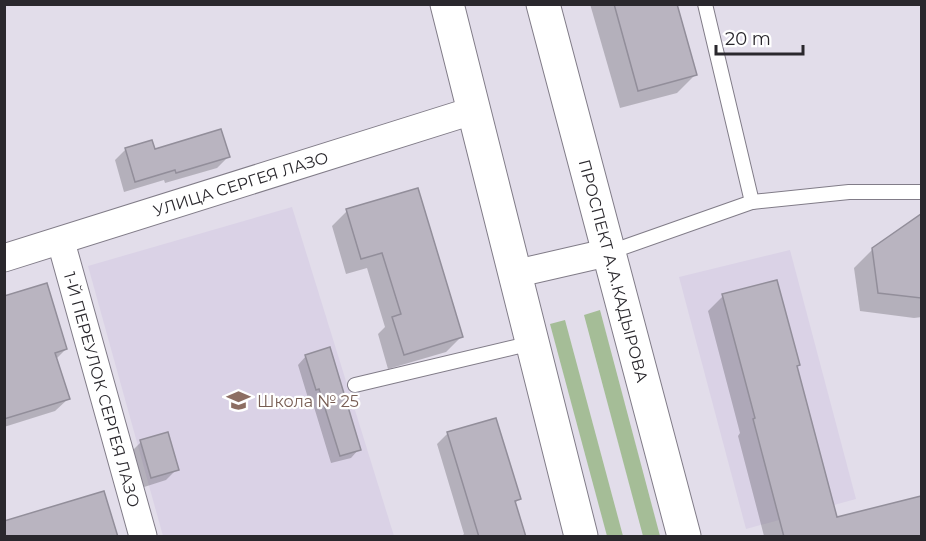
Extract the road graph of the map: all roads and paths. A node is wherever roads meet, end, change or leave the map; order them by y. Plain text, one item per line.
1 (447, 4) edge
2 (543, 4) edge
3 (705, 4) edge
4 (475, 111) junction
5 (921, 192) edge
6 (752, 202) junction
7 (61, 242) junction
8 (610, 252) junction
9 (4, 258) edge
10 (514, 274) junction
11 (532, 343) junction
12 (355, 384) dead end
13 (143, 537) edge
14 (580, 537) edge
15 (684, 537) edge

1 - 4 street
2 - 8 street, ПРОСПЕКТ А.А.КАДЫРОВА
3 - 6 lane
4 - 7 street, УЛИЦА СЕРГЕЯ ЛАЗО
4 - 10 street
5 - 6 lane
6 - 8 lane
7 - 9 street, УЛИЦА СЕРГЕЯ ЛАЗО
7 - 13 street, 1-Й ПЕРЕУЛОК СЕРГЕЯ ЛАЗО
8 - 10 street
8 - 15 street, ПРОСПЕКТ А.А.КАДЫРОВА
10 - 11 street
11 - 12 lane
11 - 14 street

